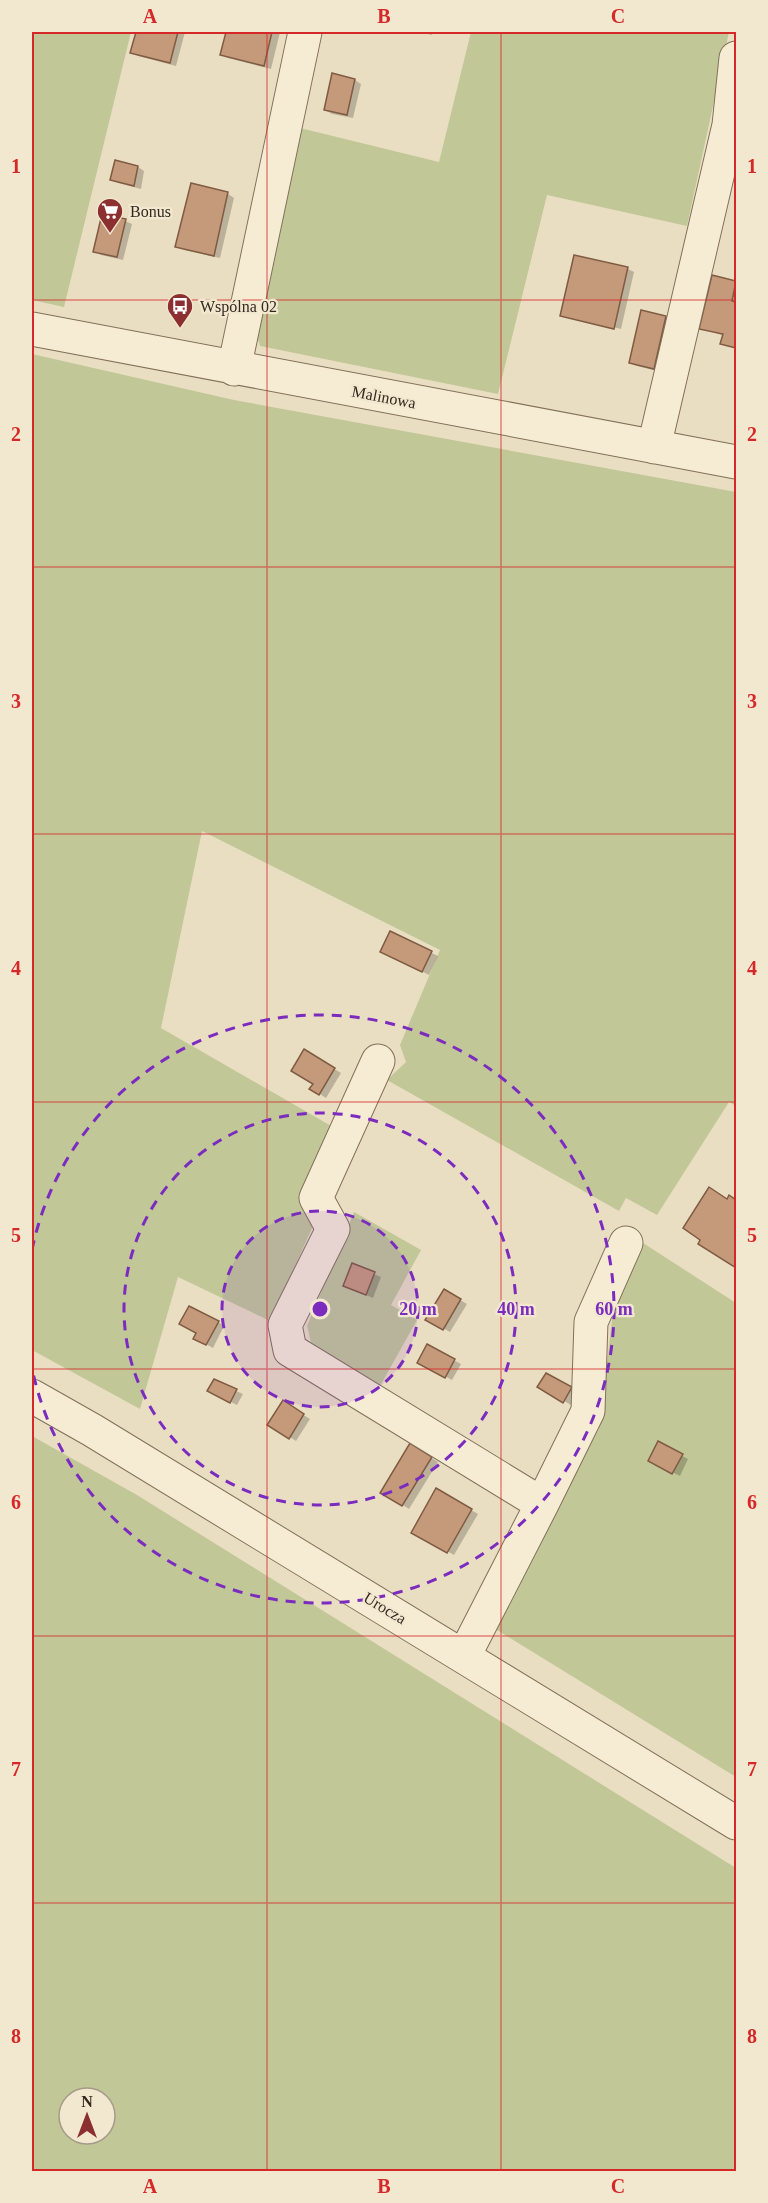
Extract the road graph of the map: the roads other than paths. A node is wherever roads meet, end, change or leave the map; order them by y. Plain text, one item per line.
1 (304, 32) edge
2 (736, 58) edge
3 (32, 329) edge
4 (234, 369) junction
5 (654, 447) junction
6 (736, 462) edge
7 (378, 1061) dead end
8 (626, 1243) dead end
9 (32, 1396) edge
10 (542, 1504) junction
11 (464, 1656) junction
12 (736, 1823) edge

1 - 4 street
2 - 5 street
3 - 4 street, Malinowa
4 - 5 street, Malinowa
5 - 6 street, Malinowa
7 - 10 street
8 - 10 street
9 - 11 street, Urocza
10 - 11 street
11 - 12 street, Urocza

